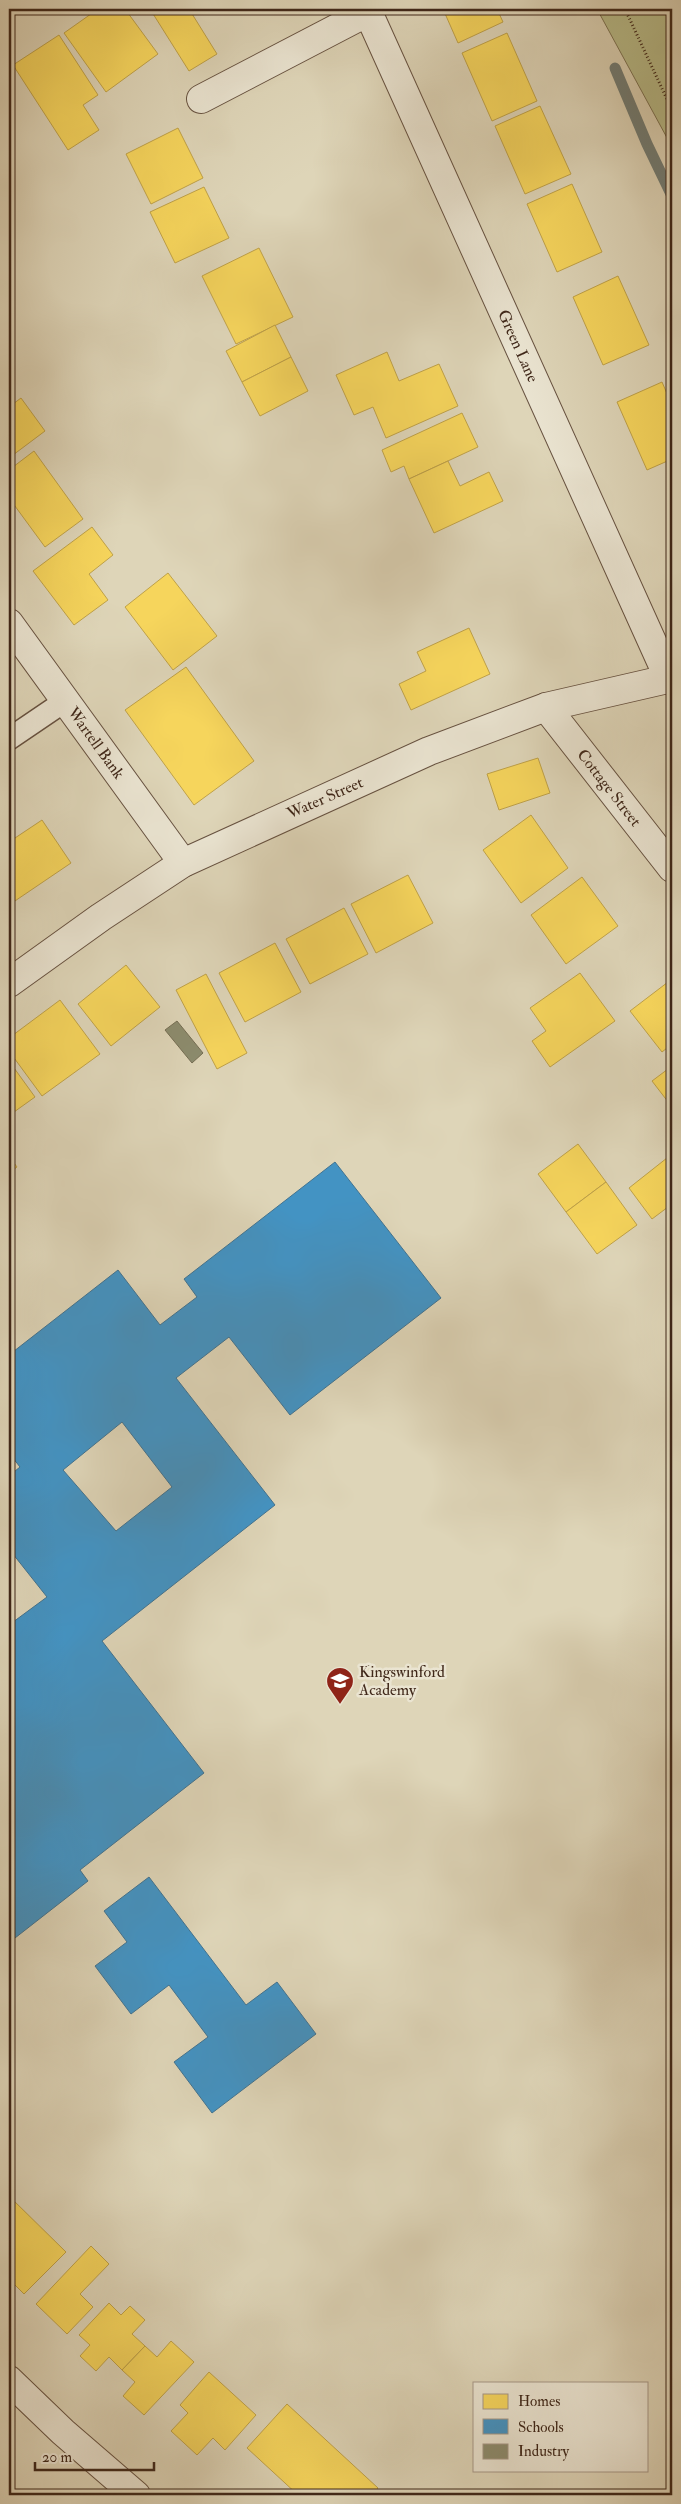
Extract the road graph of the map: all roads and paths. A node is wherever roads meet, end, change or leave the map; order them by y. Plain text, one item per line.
1 (625, 9) edge
2 (201, 99) dead end
3 (672, 110) edge
4 (9, 623) edge
5 (671, 679) edge
6 (65, 701) junction
7 (546, 708) junction
8 (9, 739) edge
9 (183, 863) junction
10 (672, 868) edge
11 (9, 983) edge
12 (9, 2380) edge
13 (136, 2495) edge

1 - 3 path
2 - 5 street, Green Lane
4 - 6 street, Wartell Bank
5 - 7 street, Water Street
6 - 8 lane
6 - 9 street, Wartell Bank
7 - 9 street, Water Street
7 - 10 street, Cottage Street
9 - 11 street, Water Street
12 - 13 street

